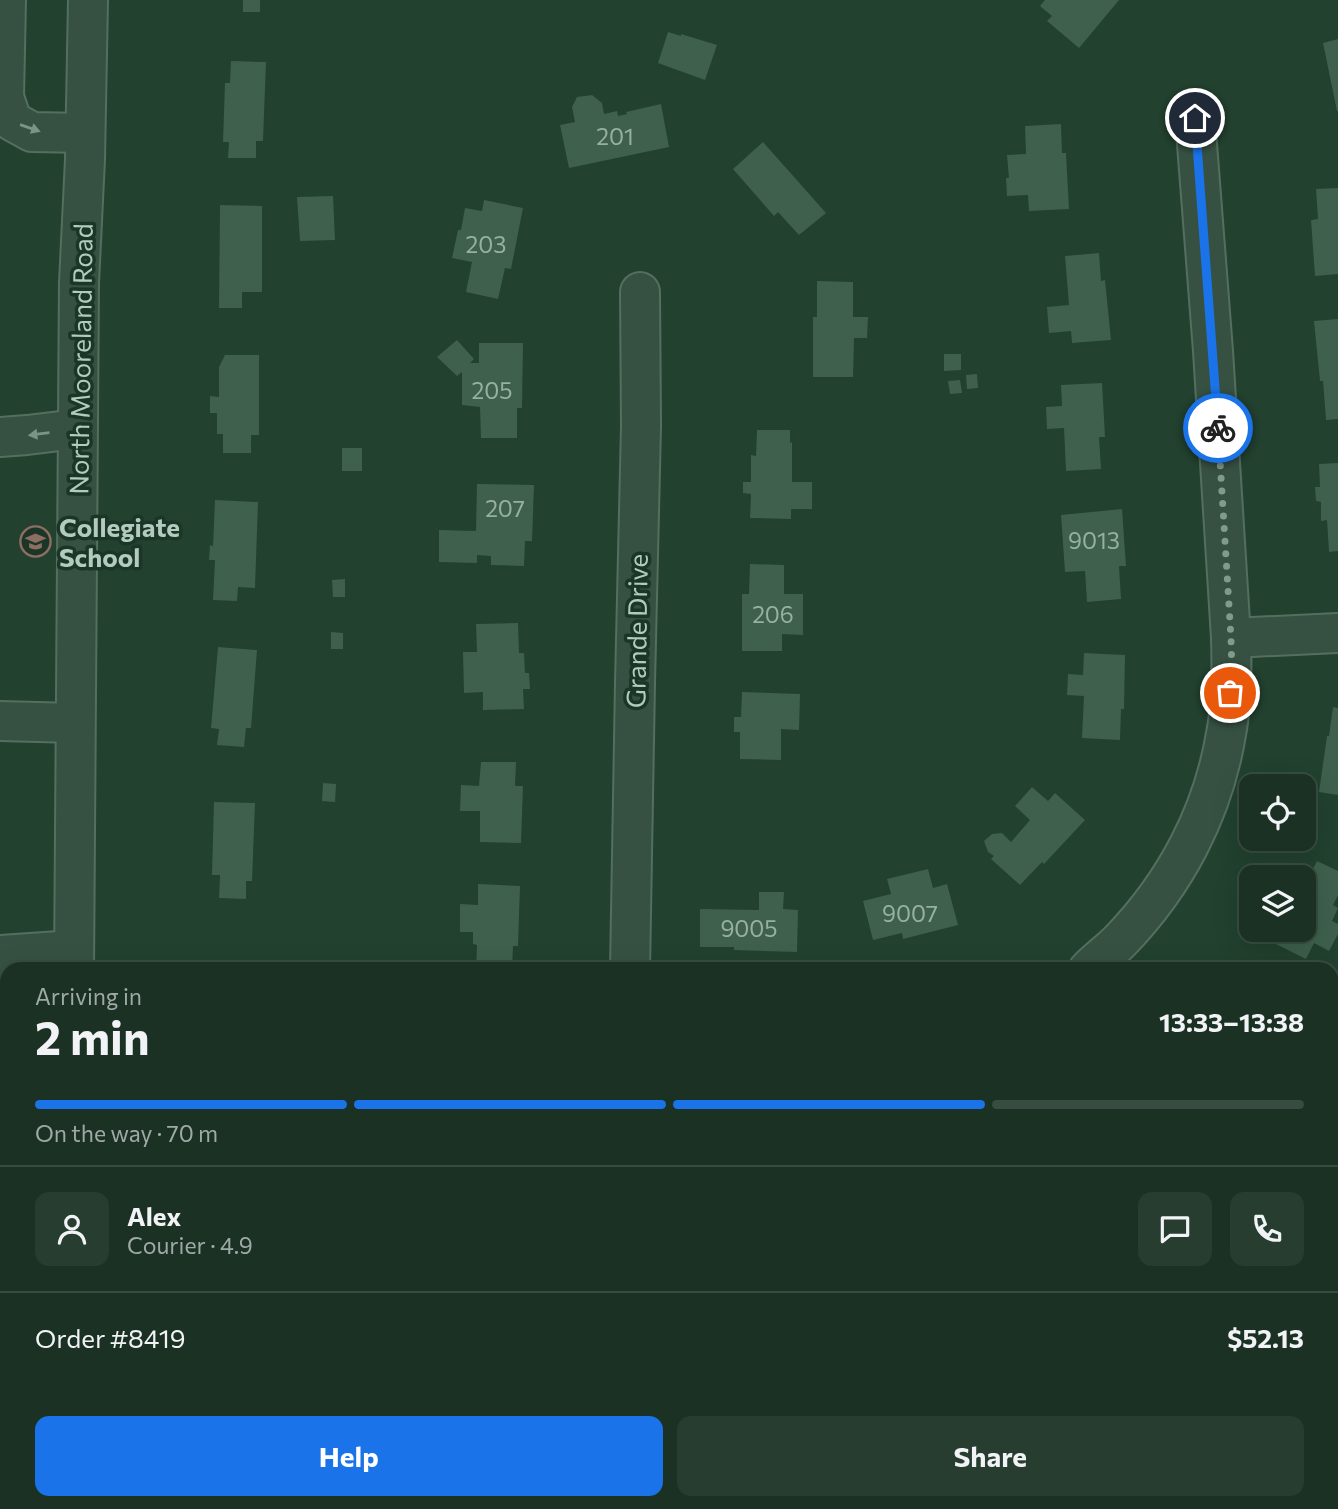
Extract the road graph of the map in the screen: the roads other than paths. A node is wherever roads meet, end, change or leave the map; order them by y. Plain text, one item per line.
1 (6, 0) edge
2 (88, 0) edge
3 (1195, 118) dead end
4 (85, 133) junction
5 (640, 292) dead end
6 (77, 429) junction
7 (0, 437) edge
8 (1338, 633) edge
9 (1231, 638) junction
10 (0, 722) edge
11 (75, 723) junction
12 (0, 955) edge
13 (74, 960) edge
14 (630, 962) edge
15 (1097, 962) edge

1 -> 4 street
2 - 4 street, North Mooreland Road
3 - 9 street
4 - 6 street, North Mooreland Road
5 - 14 street, Grande Drive
6 -> 7 street
6 - 11 street, North Mooreland Road
8 - 9 street
9 - 15 street
10 - 11 street
11 - 13 street, North Mooreland Road
12 - 13 street

